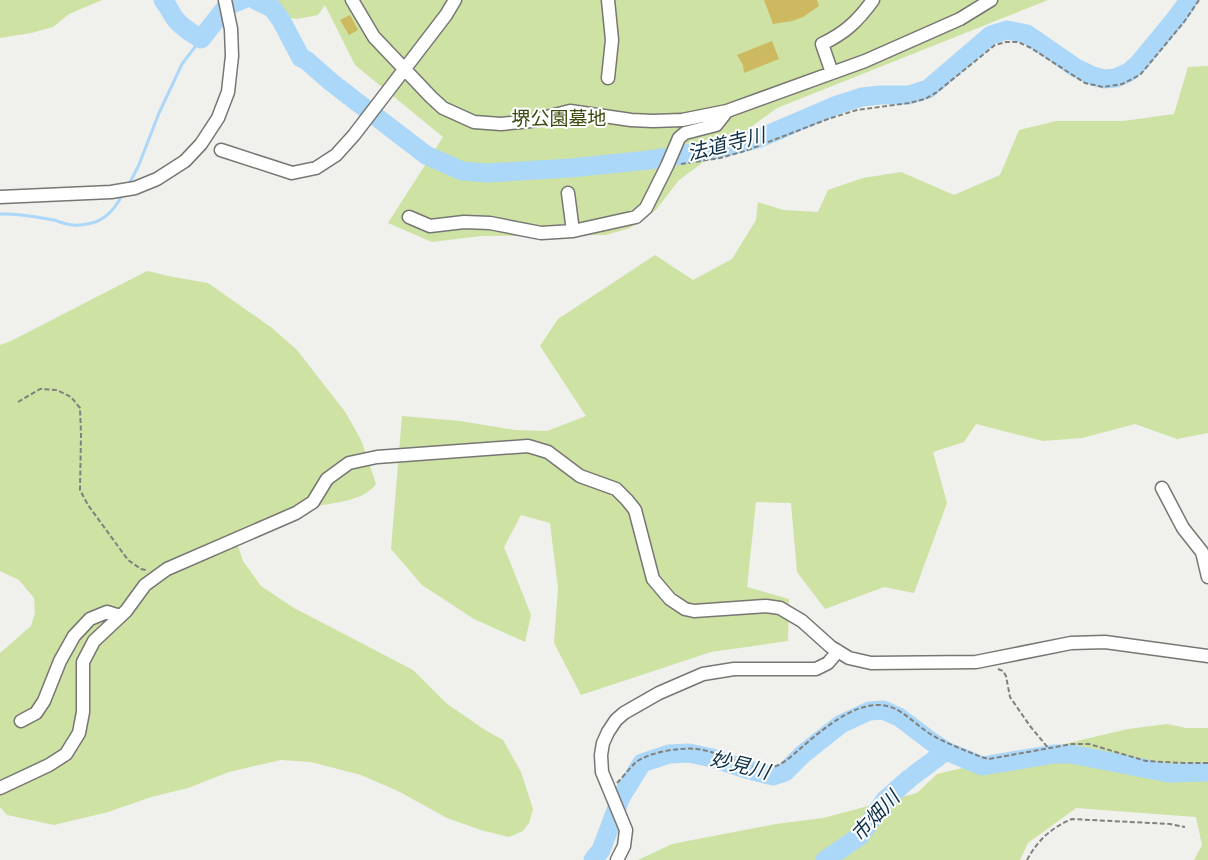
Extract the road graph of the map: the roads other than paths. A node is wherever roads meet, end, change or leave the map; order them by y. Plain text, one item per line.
1 (225, 0) edge
2 (352, 0) edge
3 (455, 0) edge
4 (608, 0) edge
5 (873, 0) edge
6 (991, 0) edge
7 (405, 69) junction
8 (832, 73) junction
9 (608, 78) dead end
10 (727, 111) junction
11 (221, 150) dead end
12 (568, 193) dead end
13 (0, 197) edge
14 (410, 217) dead end
15 (573, 231) junction
16 (1162, 488) dead end
17 (1208, 577) edge
18 (120, 616) junction
19 (838, 651) junction
20 (1208, 656) edge
21 (22, 721) dead end
22 (0, 788) edge
23 (617, 860) edge

1 - 13 street
2 - 7 street
3 - 7 street
4 - 9 street
5 - 8 street
6 - 8 street
7 - 10 street
7 - 11 street
8 - 10 street
10 - 15 street
12 - 15 street
14 - 15 street
16 - 17 street
18 - 19 street
18 - 21 street
18 - 22 street
19 - 20 street
19 - 23 street

